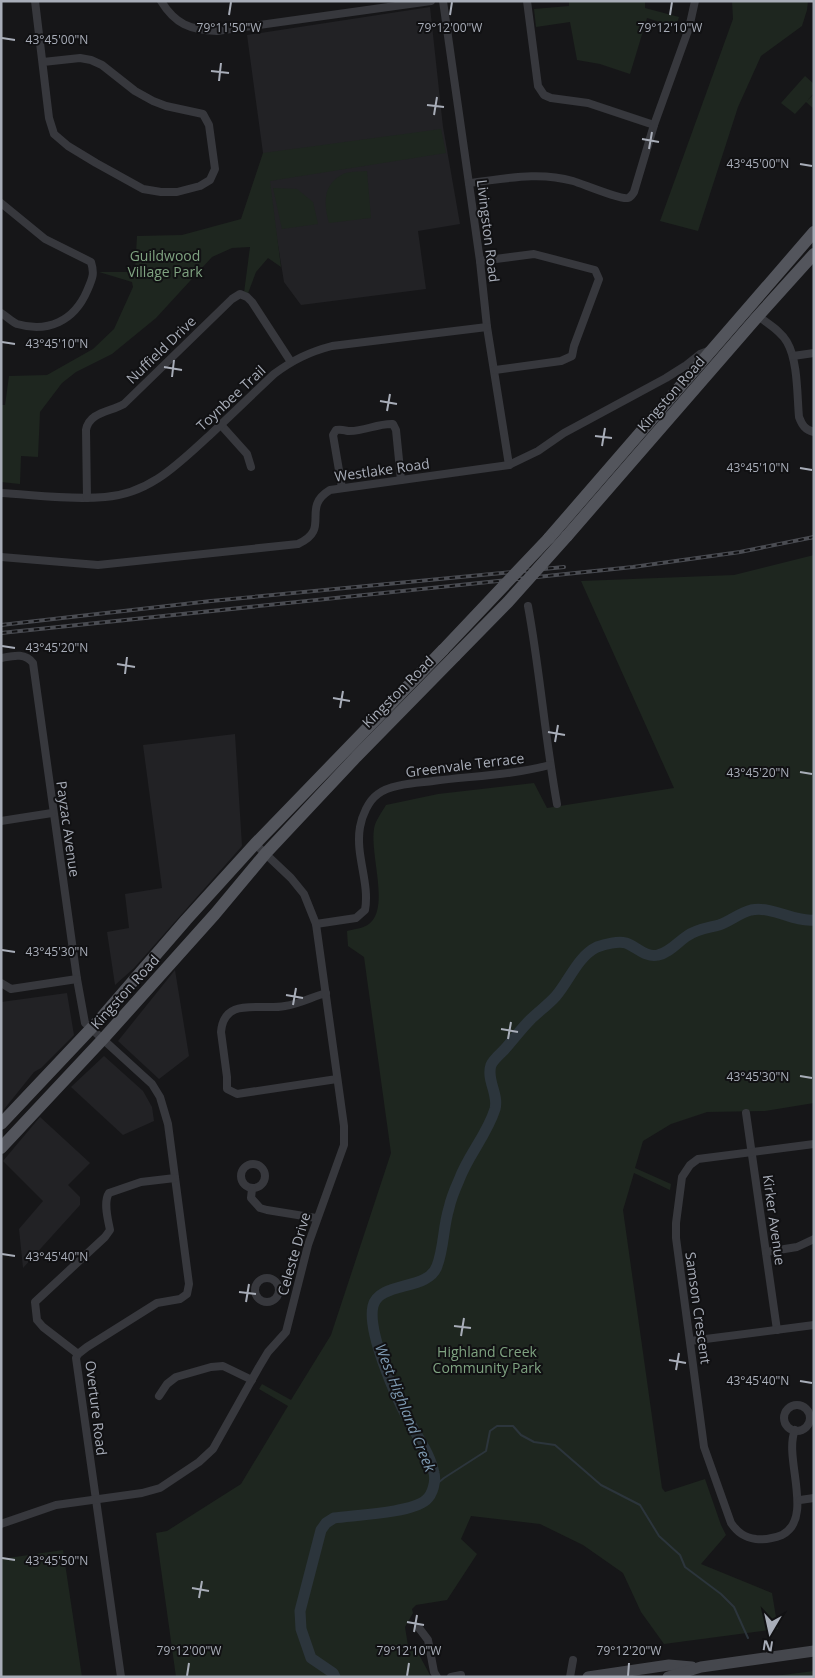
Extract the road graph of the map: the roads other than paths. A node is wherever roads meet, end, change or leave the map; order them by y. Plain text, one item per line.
1 (35, 1) edge
2 (161, 1) edge
3 (431, 1) edge
4 (443, 1) edge
5 (527, 1) edge
6 (695, 1) edge
7 (43, 62) junction
8 (654, 125) junction
9 (469, 183) junction
10 (1, 203) edge
11 (814, 232) edge
12 (814, 254) edge
13 (480, 261) junction
14 (1, 313) edge
15 (758, 316) junction
16 (487, 327) junction
17 (713, 349) junction
18 (814, 353) edge
19 (793, 356) junction
20 (291, 362) junction
21 (495, 370) junction
22 (220, 425) junction
23 (814, 432) edge
24 (509, 465) junction
25 (251, 467) dead end
26 (401, 480) junction
27 (342, 488) junction
28 (1, 493) edge
29 (87, 498) junction
30 (1, 557) edge
31 (528, 606) dead end
32 (1, 658) edge
33 (550, 765) junction
34 (557, 804) dead end
35 (52, 813) junction
36 (1, 821) edge
37 (255, 844) junction
38 (266, 853) junction
39 (316, 924) junction
40 (77, 979) junction
41 (1, 983) edge
42 (326, 993) junction
43 (90, 1029) junction
44 (103, 1039) junction
45 (337, 1079) junction
46 (746, 1113) dead end
47 (1, 1124) edge
48 (814, 1144) edge
49 (1, 1148) edge
50 (751, 1152) junction
51 (174, 1178) junction
52 (252, 1188) dead end
53 (316, 1218) junction
54 (814, 1239) edge
55 (766, 1252) junction
56 (279, 1292) dead end
57 (295, 1296) junction
58 (814, 1325) edge
59 (776, 1330) junction
60 (690, 1341) junction
61 (78, 1354) junction
62 (252, 1380) junction
63 (160, 1396) dead end
64 (795, 1430) dead end
65 (814, 1498) edge
66 (96, 1500) junction
67 (800, 1500) junction
68 (1, 1524) edge
69 (419, 1628) dead end
70 (814, 1651) edge
71 (572, 1660) dead end
72 (701, 1667) junction
73 (121, 1677) edge
74 (437, 1677) edge
75 (451, 1677) edge
76 (461, 1677) edge
77 (570, 1677) edge
78 (588, 1677) edge
79 (668, 1677) edge

1 - 7 street
2 - 3 street
4 - 9 street, Livingston Road
5 - 8 street
6 - 8 street
7 - 7 street
8 - 9 street
9 - 13 street, Livingston Road
10 - 14 street
11 - 17 main road, Kingston Road
12 - 15 main road, Kingston Road
13 - 16 street, Livingston Road
13 - 21 street
15 - 19 street
15 - 38 main road, Kingston Road, bridge
16 - 20 street, Toynbee Trail
16 - 21 street, Livingston Road
17 - 24 street, Westlake Road
17 - 37 main road, Kingston Road, bridge
18 - 19 street
19 - 23 street
20 - 22 street, Toynbee Trail
20 - 29 street, Nuffield Drive
21 - 24 street, Livingston Road
22 - 25 street
22 - 29 street, Toynbee Trail
24 - 26 street, Westlake Road
26 - 27 street, Westlake Road
26 - 27 street
27 - 30 street, Westlake Road
28 - 29 street, Toynbee Trail
31 - 33 street
32 - 35 street, Payzac Avenue
33 - 34 street
33 - 39 street, Greenvale Terrace
35 - 36 street
35 - 40 street, Payzac Avenue
37 - 38 street, Celeste Drive
37 - 43 main road, Kingston Road
38 - 39 street, Celeste Drive
38 - 44 main road, Kingston Road
39 - 42 street, Celeste Drive
40 - 41 street
40 - 43 street, Payzac Avenue
42 - 45 street, Celeste Drive
42 - 45 street
43 - 44 street, Overture Road
43 - 47 main road, Kingston Road
44 - 49 main road, Kingston Road
44 - 51 street, Overture Road
45 - 53 street, Celeste Drive
46 - 50 street, Kirker Avenue
48 - 50 street, Samson Crescent
50 - 55 street, Kirker Avenue
50 - 60 street, Samson Crescent
51 - 61 street, Overture Road
51 - 61 street
52 - 53 street
53 - 57 street, Celeste Drive
54 - 55 street
55 - 59 street, Kirker Avenue
56 - 57 street
57 - 62 street, Celeste Drive
58 - 59 street
59 - 60 street
60 - 67 street, Samson Crescent
61 - 66 street, Overture Road
62 - 63 street
62 - 66 street, Celeste Drive
64 - 67 street
65 - 67 street
66 - 68 street, Celeste Drive
66 - 73 street, Overture Road
69 - 74 street
70 - 72 main road
71 - 77 street
72 - 78 main road
72 - 79 main road
75 - 76 street

